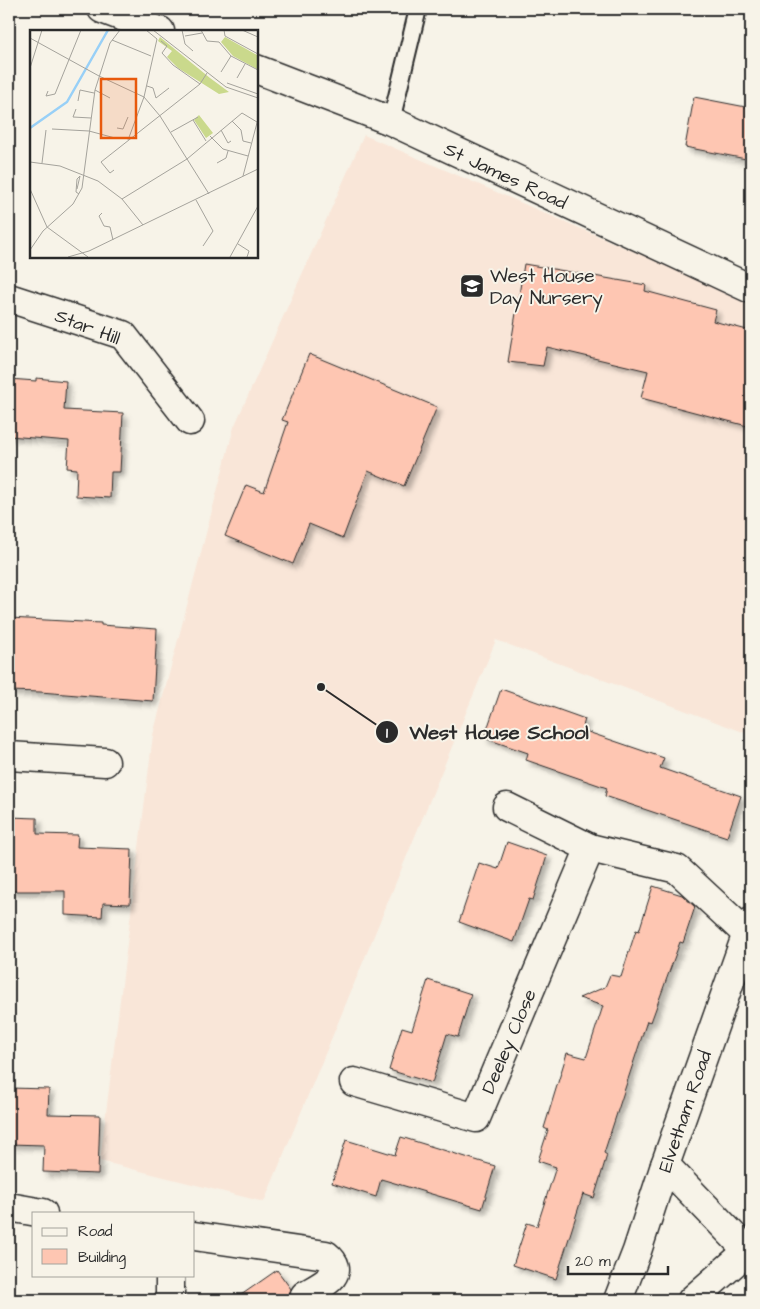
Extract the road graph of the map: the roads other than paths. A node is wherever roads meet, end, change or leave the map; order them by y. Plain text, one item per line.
1 (102, 9) edge
2 (418, 9) edge
3 (157, 30) edge
4 (258, 70) edge
5 (391, 121) junction
6 (751, 289) edge
7 (9, 298) edge
8 (190, 421) dead end
9 (9, 756) edge
10 (105, 762) dead end
11 (508, 808) dead end
12 (590, 848) junction
13 (749, 928) edge
14 (354, 1082) dead end
15 (665, 1165) junction
16 (9, 1207) edge
17 (37, 1212) edge
18 (195, 1236) edge
19 (750, 1250) edge
20 (170, 1276) edge
21 (305, 1295) dead end
22 (170, 1300) edge
23 (618, 1300) edge
24 (692, 1300) edge

1 - 3 street
2 - 5 lane
4 - 5 street, St James Road
5 - 6 street, St James Road
7 - 8 street, Star Hill
9 - 10 street
11 - 12 street
12 - 13 street
12 - 14 street, Deeley Close
13 - 15 street, Elvetham Road
15 - 19 street
15 - 23 street, Elvetham Road
16 - 17 street
18 - 21 street
19 - 24 street
20 - 22 street

